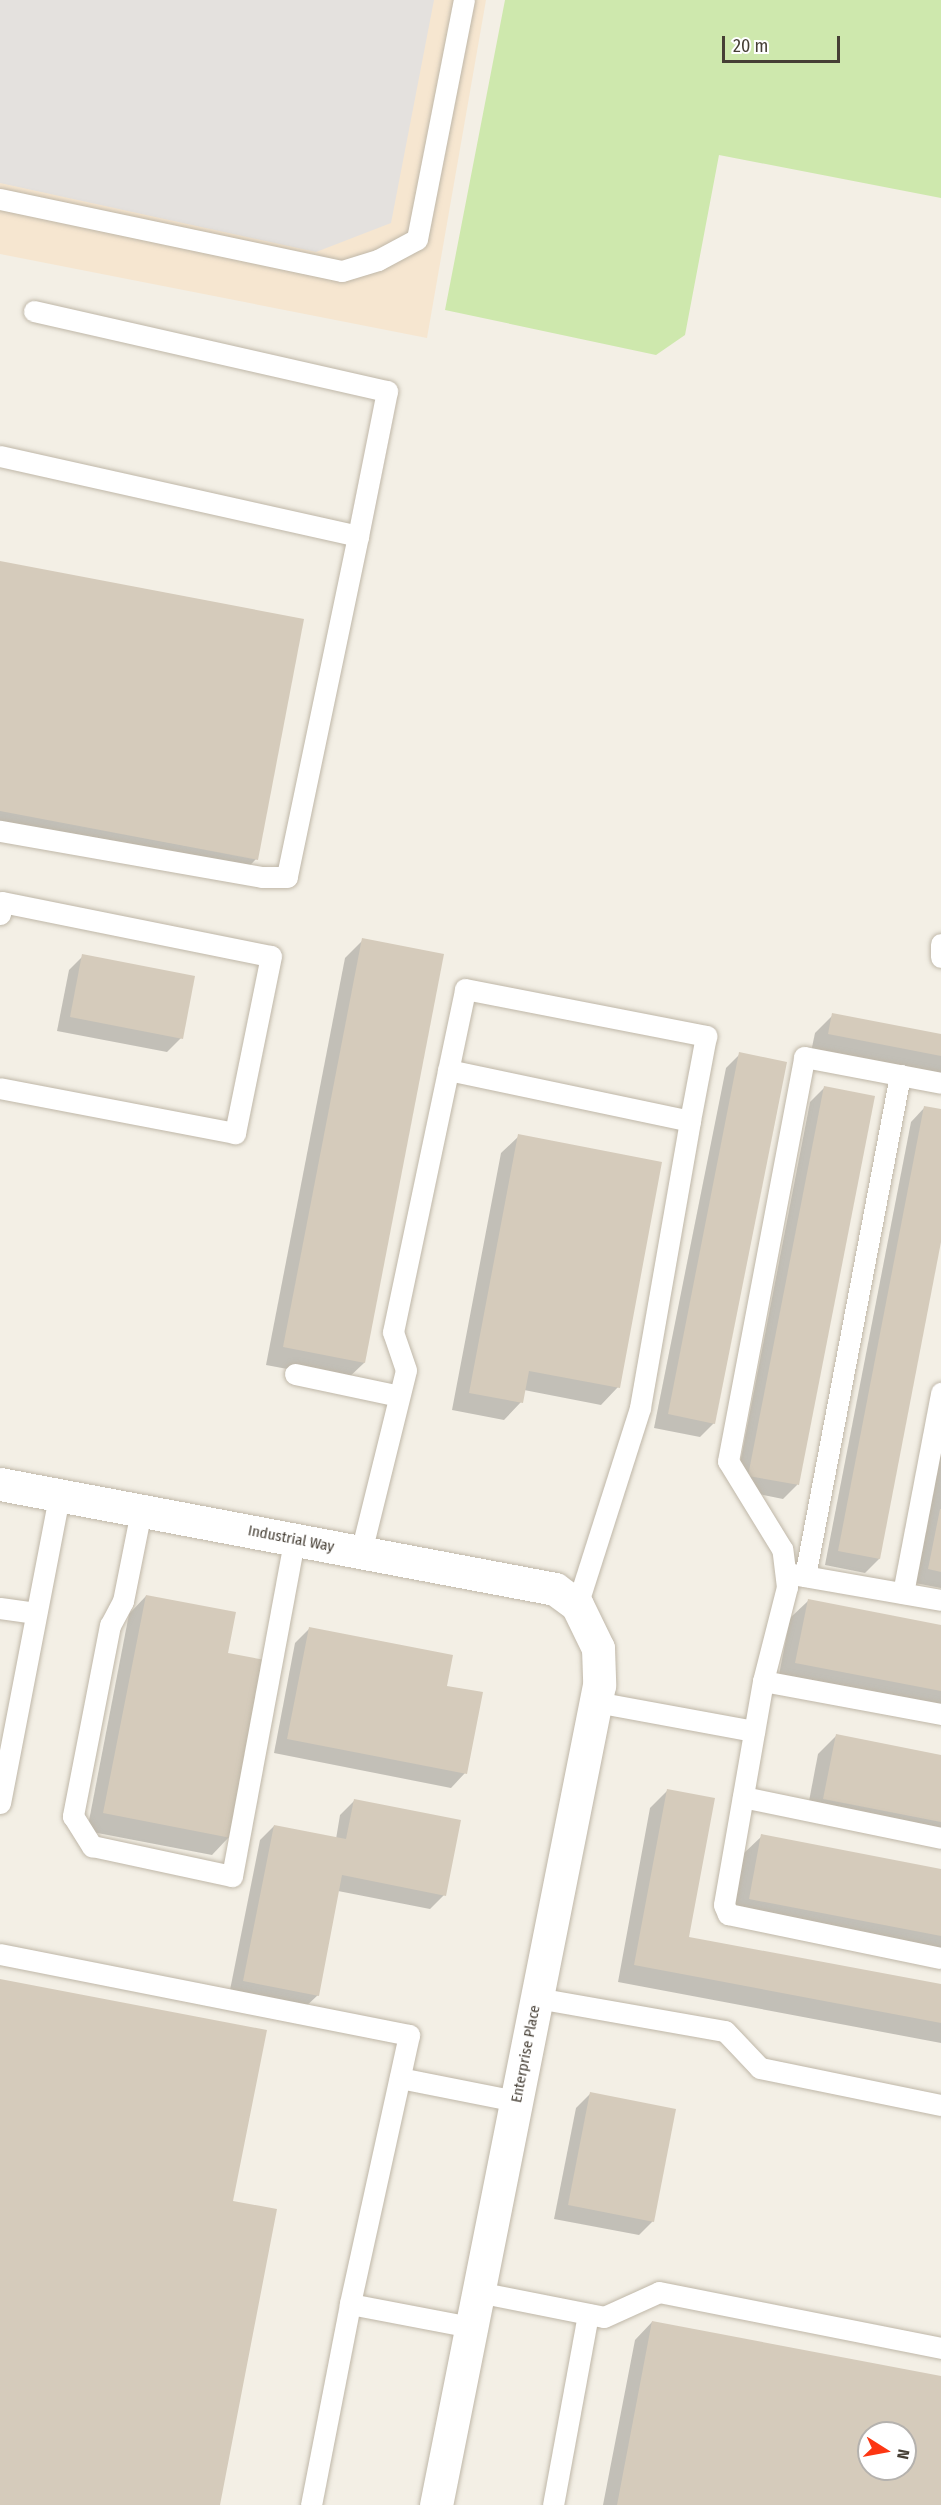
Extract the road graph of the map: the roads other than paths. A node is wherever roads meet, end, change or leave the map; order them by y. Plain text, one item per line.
1 (464, 0) edge
2 (0, 199) edge
3 (34, 312) dead end
4 (0, 456) edge
5 (358, 536) junction
6 (0, 831) edge
7 (0, 914) edge
8 (941, 944) edge
9 (941, 957) edge
10 (448, 1070) junction
11 (900, 1075) junction
12 (941, 1083) edge
13 (0, 1088) edge
14 (690, 1121) junction
15 (296, 1374) dead end
16 (941, 1393) edge
17 (399, 1396) junction
18 (0, 1484) edge
19 (59, 1496) junction
20 (141, 1511) junction
21 (294, 1540) junction
22 (361, 1552) junction
23 (795, 1574) junction
24 (903, 1593) junction
25 (941, 1600) edge
26 (578, 1605) junction
27 (0, 1608) edge
28 (36, 1613) junction
29 (763, 1681) junction
30 (596, 1702) junction
31 (941, 1714) edge
32 (754, 1731) junction
33 (743, 1797) junction
34 (0, 1803) edge
35 (941, 1838) edge
36 (0, 1954) edge
37 (941, 1958) edge
38 (537, 1998) junction
39 (400, 2078) junction
40 (516, 2101) junction
41 (941, 2105) edge
42 (478, 2292) junction
43 (350, 2304) junction
44 (588, 2314) junction
45 (471, 2327) junction
46 (941, 2348) edge
47 (311, 2505) edge
48 (436, 2505) edge
49 (553, 2505) edge

1 - 2 lane
3 - 5 lane
4 - 5 lane
5 - 6 lane
7 - 13 lane
8 - 9 lane
10 - 14 lane
10 - 14 lane
10 - 17 lane
11 - 12 lane
11 - 23 lane
11 - 23 lane
14 - 26 lane
15 - 17 lane
16 - 24 lane
17 - 22 lane
18 - 19 street, Industrial Way
19 - 20 street, Industrial Way
19 - 28 lane
20 - 21 street, Industrial Way
20 - 21 lane
21 - 22 street, Industrial Way
22 - 26 street, Industrial Way
23 - 24 lane
23 - 29 lane
24 - 25 lane
26 - 30 street, Enterprise Place
27 - 28 lane
28 - 34 lane
29 - 31 lane
29 - 32 lane
30 - 32 lane
30 - 38 street, Enterprise Place
32 - 33 lane
33 - 35 lane
33 - 37 lane
36 - 39 lane
38 - 40 street, Enterprise Place
38 - 41 lane
39 - 40 lane
39 - 43 lane
40 - 42 street, Enterprise Place
42 - 44 lane
42 - 45 street, Enterprise Place
43 - 45 lane
43 - 47 lane
44 - 46 lane
44 - 49 lane
45 - 48 street, Enterprise Place

